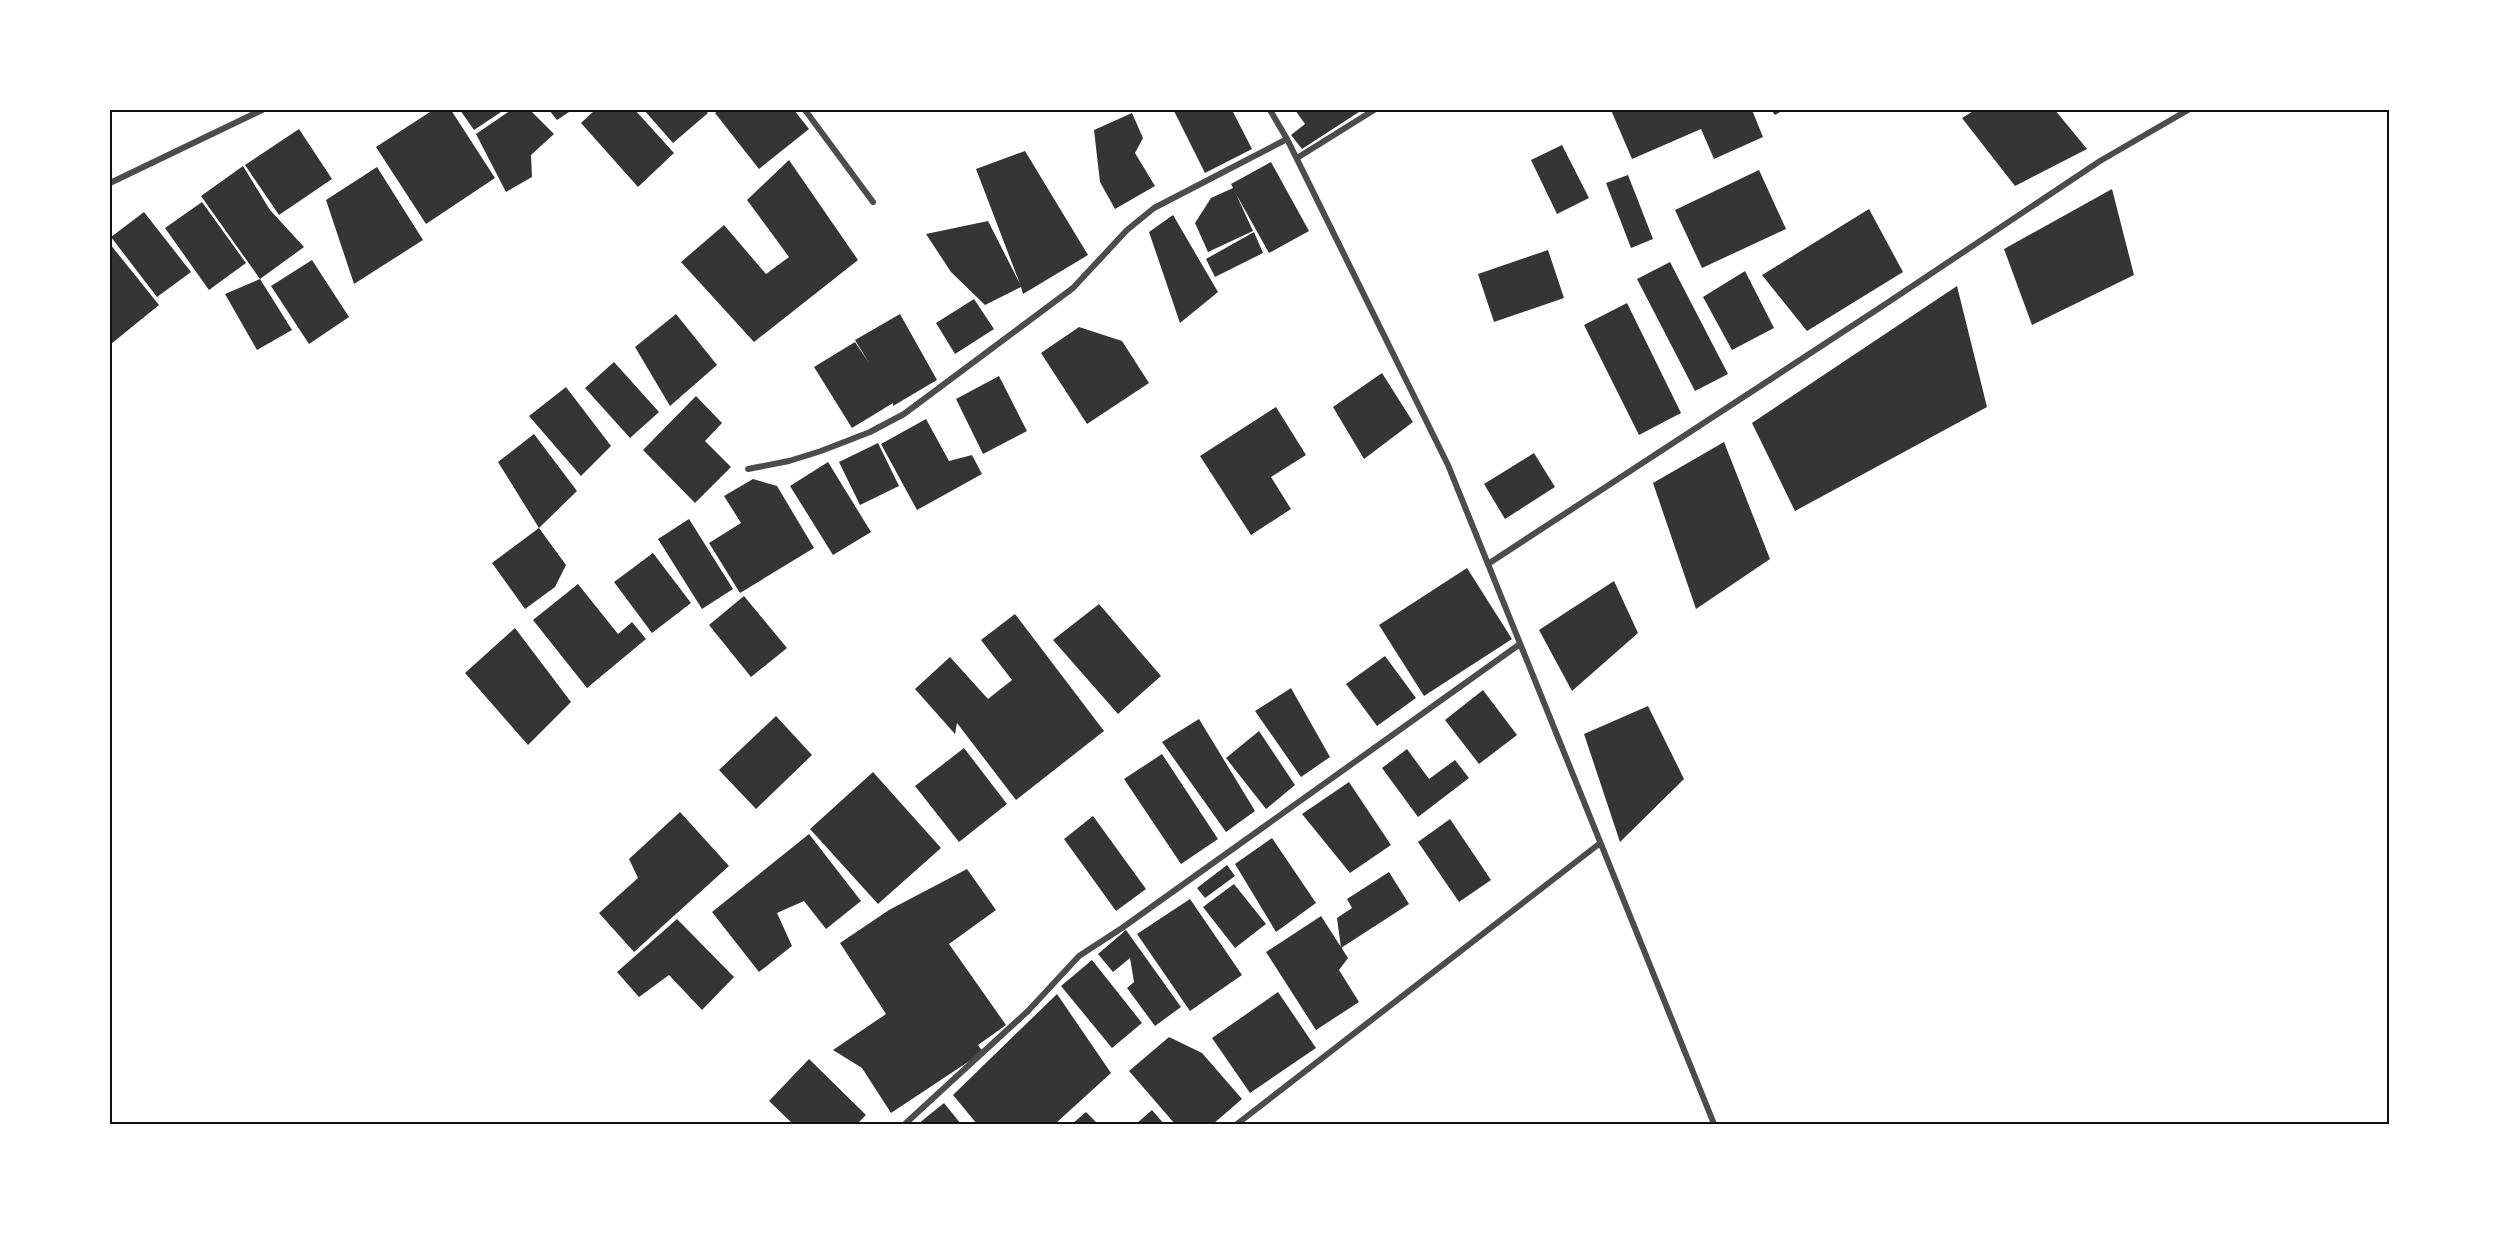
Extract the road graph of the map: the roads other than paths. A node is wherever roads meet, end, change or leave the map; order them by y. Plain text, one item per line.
1 (262, 110) edge
2 (806, 110) edge
3 (1270, 110) edge
4 (1374, 110) edge
5 (2188, 110) edge
6 (1287, 139) junction
7 (1297, 158) junction
8 (110, 183) edge
9 (873, 202) dead end
10 (748, 469) dead end
11 (1488, 564) junction
12 (1520, 644) junction
13 (1599, 844) junction
14 (906, 1123) edge
15 (1237, 1125) edge
16 (1714, 1125) edge

1 - 8 street
2 - 9 street
3 - 6 street
4 - 7 street
5 - 11 street
6 - 7 street
6 - 10 street
7 - 11 street
11 - 12 street
12 - 13 street
12 - 14 street
13 - 15 street
13 - 16 street

